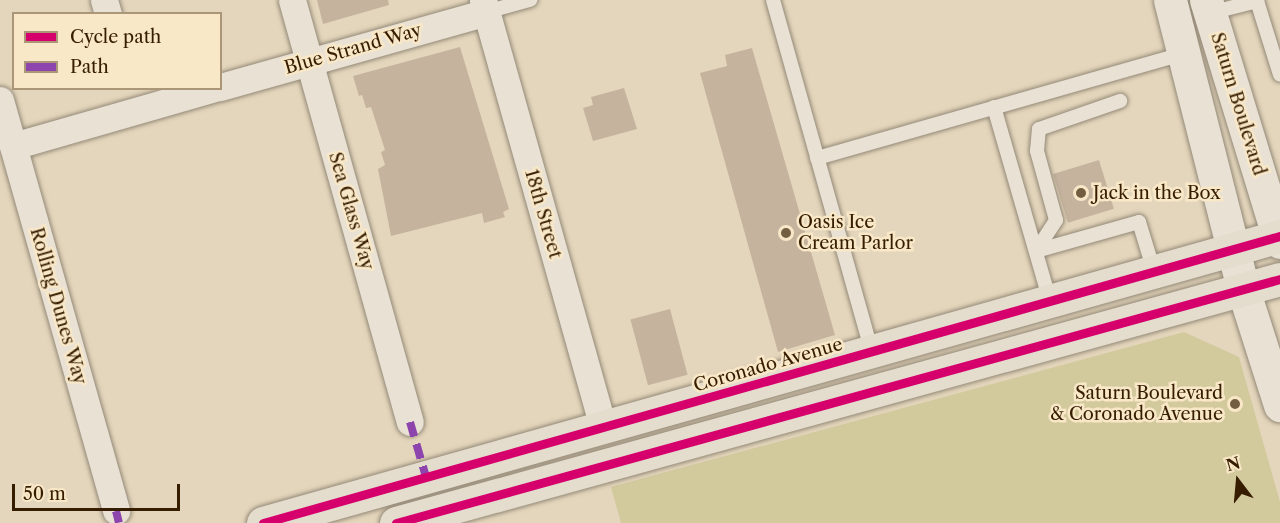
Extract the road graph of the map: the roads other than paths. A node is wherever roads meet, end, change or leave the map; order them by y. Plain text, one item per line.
1 (292, 0) edge
2 (530, 0) edge
3 (773, 0) edge
4 (1170, 0) edge
5 (1258, 0) edge
6 (484, 6) edge
7 (1208, 7) edge
8 (1182, 54) junction
9 (309, 62) junction
10 (1280, 75) edge
11 (222, 86) edge
12 (201, 90) edge
13 (0, 100) edge
14 (132, 100) edge
15 (1120, 101) dead end
16 (994, 107) junction
17 (13, 146) junction
18 (817, 158) junction
19 (1279, 238) edge
20 (1233, 248) junction
21 (1036, 250) junction
22 (1154, 271) junction
23 (1280, 279) edge
24 (1243, 289) junction
25 (1050, 301) junction
26 (872, 353) junction
27 (1280, 405) edge
28 (410, 422) dead end
29 (603, 428) junction
30 (613, 461) junction
31 (116, 511) dead end
32 (263, 523) edge
33 (396, 523) edge

1 - 9 street, Sea Glass Way
2 - 6 lane
3 - 18 lane
4 - 8 main road
5 - 7 lane
5 - 10 lane
6 - 9 street, Blue Strand Way
6 - 29 street, 18th Street
7 - 19 main road, Saturn Boulevard
8 - 16 lane
8 - 20 main road
9 - 11 street, Blue Strand Way
9 - 28 street, Sea Glass Way
12 - 14 street
13 - 17 street, Rolling Dunes Way
14 - 17 street
15 - 21 lane
16 - 18 lane
16 - 21 lane
17 - 31 street, Rolling Dunes Way
18 - 26 lane
19 - 20 main road, Coronado Avenue
20 - 22 main road, Coronado Avenue
20 - 24 main road
21 - 22 lane
21 - 25 lane
22 - 25 main road, Coronado Avenue
23 - 24 main road
24 - 27 main road
24 - 30 main road
25 - 26 main road, Coronado Avenue
26 - 29 main road, Coronado Avenue
29 - 30 main road
29 - 32 main road, Coronado Avenue
30 - 33 main road

